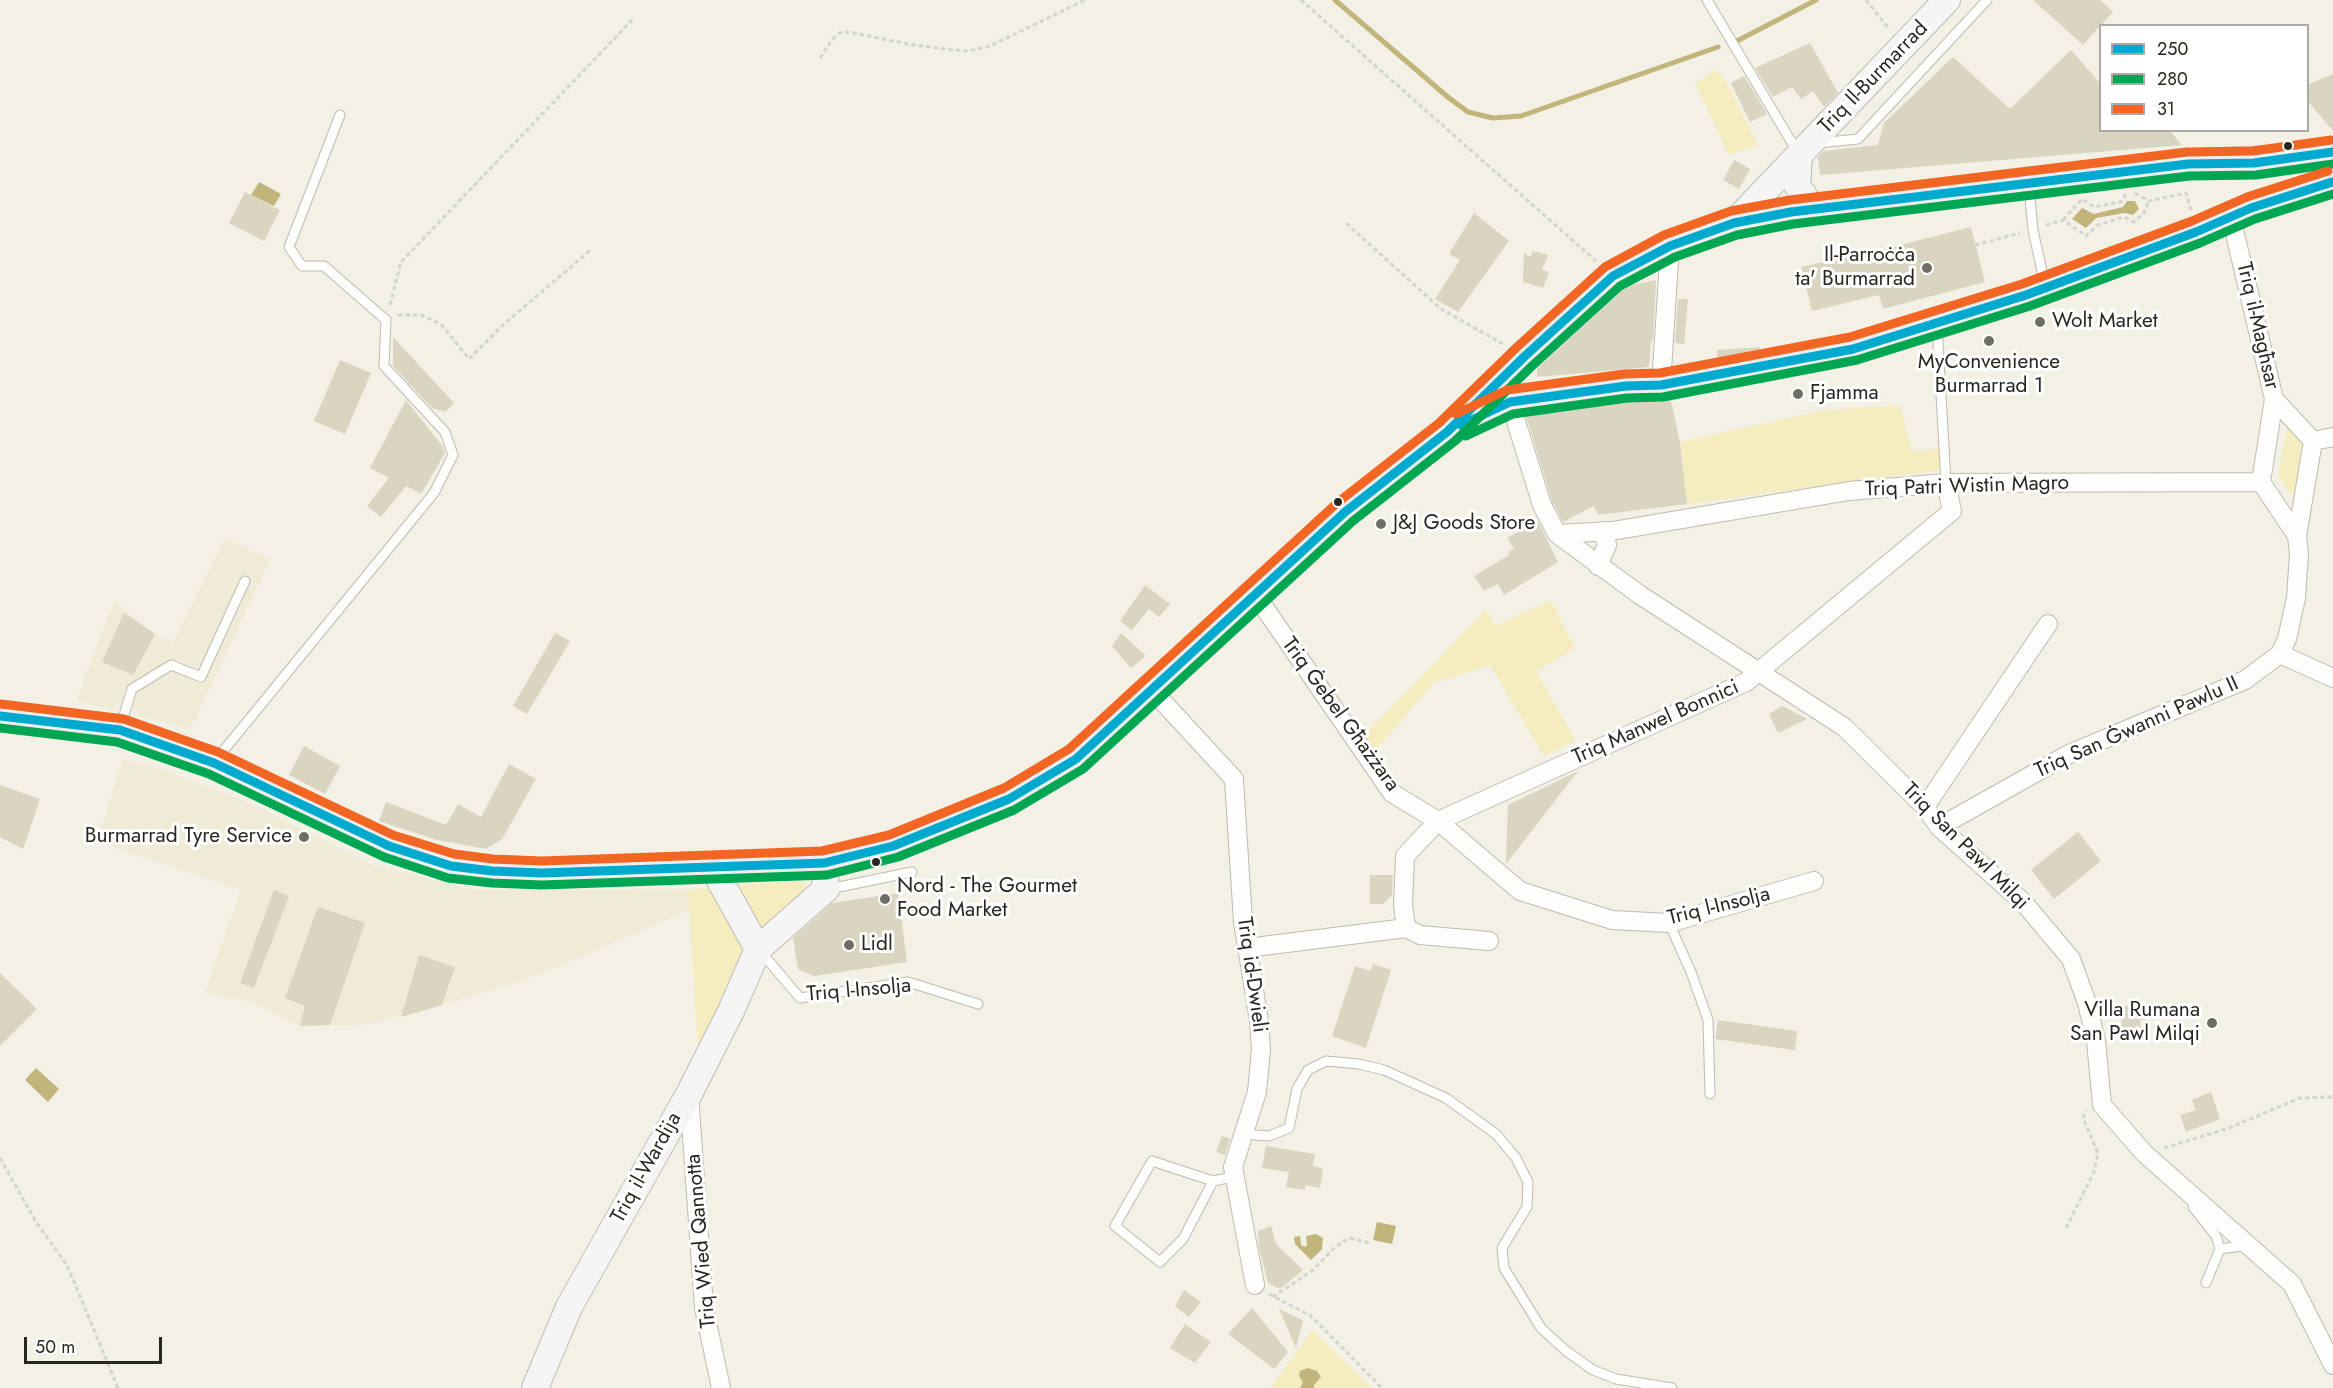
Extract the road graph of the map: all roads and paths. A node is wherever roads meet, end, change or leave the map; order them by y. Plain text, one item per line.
1 (1085, 0) edge
2 (1301, 0) edge
3 (1707, 0) edge
4 (1866, 0) edge
5 (1947, 0) edge
6 (1987, 0) edge
7 (634, 18) dead end
8 (1903, 48) junction
9 (820, 58) dead end
10 (340, 115) dead end
11 (1805, 150) junction
12 (2333, 152) edge
13 (2254, 163) junction
14 (2028, 182) junction
15 (2333, 182) edge
16 (2149, 201) junction
17 (1813, 210) junction
18 (2241, 213) junction
19 (2063, 220) junction
20 (1346, 223) dead end
21 (1734, 223) junction
22 (2032, 230) junction
23 (2196, 232) junction
24 (1975, 245) dead end
25 (1670, 246) junction
26 (592, 249) dead end
27 (1613, 276) junction
28 (2045, 287) junction
29 (386, 320) junction
30 (1937, 323) junction
31 (1525, 356) junction
32 (1661, 385) junction
33 (2274, 399) junction
34 (1510, 402) junction
35 (1447, 432) junction
36 (2333, 437) edge
37 (2313, 441) junction
38 (2261, 482) junction
39 (1946, 483) junction
40 (1603, 531) junction
41 (1557, 534) junction
42 (2297, 536) junction
43 (1598, 566) junction
44 (245, 581) dead end
45 (1255, 594) junction
46 (2048, 624) dead end
47 (2280, 654) junction
48 (1759, 671) junction
49 (2333, 678) edge
50 (1152, 690) junction
51 (0, 716) edge
52 (120, 730) junction
53 (214, 763) junction
54 (1925, 807) junction
55 (1438, 821) junction
56 (1939, 827) junction
57 (713, 868) junction
58 (912, 872) dead end
59 (825, 876) junction
60 (1814, 881) dead end
61 (1669, 923) junction
62 (1406, 928) junction
63 (1489, 941) dead end
64 (1247, 948) junction
65 (759, 949) junction
66 (978, 1004) dead end
67 (689, 1094) junction
68 (1710, 1094) dead end
69 (2333, 1097) edge
70 (2101, 1100) junction
71 (1242, 1134) junction
72 (2145, 1154) junction
73 (0, 1158) edge
74 (2169, 1175) junction
75 (1233, 1177) junction
76 (1213, 1181) junction
77 (2066, 1228) dead end
78 (1371, 1243) dead end
79 (2248, 1245) junction
80 (2220, 1249) junction
81 (2206, 1283) dead end
82 (1255, 1285) joint
83 (1273, 1297) junction
84 (2333, 1365) edge
85 (118, 1388) edge
86 (535, 1388) edge
87 (721, 1388) edge
88 (1382, 1388) edge
89 (1672, 1388) edge

1 - 9 path
2 - 27 path
3 - 11 lane
4 - 8 path
5 - 8 street, Triq Il-Burmarrad
6 - 11 lane
7 - 29 path
8 - 11 street, Triq Il-Burmarrad
10 - 29 lane
11 - 17 street
11 - 21 street, Triq Il-Burmarrad
12 - 13 main road
13 - 14 main road
13 - 18 main road
14 - 17 main road
14 - 22 lane
15 - 18 main road
16 - 19 path
16 - 19 path
16 - 23 path
17 - 21 main road
18 - 23 main road
18 - 33 street, Triq il-Magħsar
19 - 22 path
20 - 31 path
21 - 25 main road
22 - 24 path
22 - 28 lane
23 - 28 main road
25 - 27 main road
25 - 32 street
26 - 29 path
27 - 31 main road
28 - 30 main road
29 - 53 lane
30 - 32 main road
30 - 39 lane
31 - 35 main road
32 - 34 main road
33 - 37 street, Triq il-Magħsar
33 - 38 street, Triq il-Magħsar
34 - 35 main road
34 - 41 street, Triq San Pawl Milqi
35 - 45 main road
36 - 37 street
37 - 42 street
38 - 39 street, Triq Patri Wistin Magro
38 - 42 street
39 - 40 street, Triq Patri Wistin Magro
39 - 48 street, Triq Manwel Bonnici
40 - 41 street, Triq Patri Wistin Magro
40 - 43 street
41 - 43 street, Triq San Pawl Milqi
42 - 47 street
43 - 48 street, Triq San Pawl Milqi
44 - 52 lane
45 - 50 main road
45 - 55 street, Triq Ġebel Għażżara
46 - 54 street
47 - 49 street
47 - 56 street, Triq San Ġwanni Pawlu II
48 - 54 street, Triq San Pawl Milqi
48 - 55 street, Triq Manwel Bonnici
50 - 59 main road
50 - 64 street, Triq id-Dwieli
51 - 52 main road
52 - 53 main road
53 - 57 main road
54 - 56 street, Triq San Pawl Milqi
55 - 61 street, Triq l-Insolja
55 - 62 street, Triq Manwel Bonnici
56 - 70 street, Triq San Pawl Milqi
57 - 59 main road
57 - 65 street
58 - 59 lane
59 - 65 street, Triq il-Wardija
60 - 61 street, Triq l-Insolja
61 - 68 lane
62 - 63 street
62 - 64 street
64 - 71 street, Triq id-Dwieli
65 - 66 lane, Triq l-Insolja
65 - 67 street, Triq il-Wardija
67 - 86 street, Triq il-Wardija
67 - 87 street, Triq Wied Qannotta
69 - 72 path
70 - 72 street
70 - 77 path
71 - 75 street, Triq id-Dwieli
71 - 89 lane
72 - 74 street
73 - 85 path
74 - 79 street
74 - 80 lane
75 - 76 lane
75 - 82 street, Triq id-Dwieli
76 - 76 lane
78 - 83 path
79 - 80 lane
79 - 84 street
80 - 81 lane
82 - 83 path
83 - 88 path

